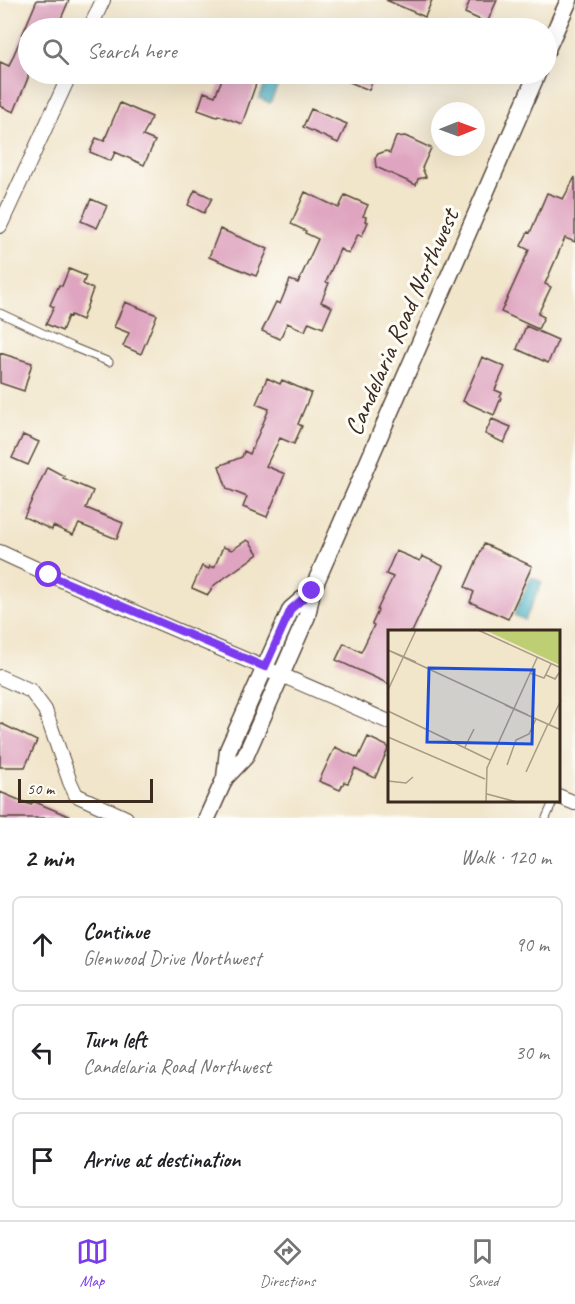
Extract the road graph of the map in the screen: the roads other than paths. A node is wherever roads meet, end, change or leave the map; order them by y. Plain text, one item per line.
1 (103, 0) edge
2 (569, 0) edge
3 (95, 18) edge
4 (557, 27) edge
5 (65, 84) edge
6 (533, 84) edge
7 (0, 226) edge
8 (0, 313) edge
9 (109, 362) dead end
10 (0, 552) edge
11 (312, 591) junction
12 (265, 667) junction
13 (282, 674) junction
14 (0, 677) edge
15 (388, 722) edge
16 (225, 778) junction
17 (560, 797) edge
18 (552, 803) edge
19 (575, 803) edge
20 (126, 818) edge
21 (207, 818) edge
22 (546, 818) edge

1 - 3 street
2 - 4 street
5 - 7 street
6 - 11 street, Candelaria Road Northwest
8 - 9 lane
10 - 12 street
11 - 12 street, Candelaria Road Northwest
11 - 13 street, Candelaria Road Northwest
12 - 13 street
12 - 16 street, Candelaria Road Northwest
13 - 15 street
13 - 16 street, Candelaria Road Northwest
14 - 20 street
16 - 21 street, Candelaria Road Northwest
17 - 19 street
18 - 22 lane

